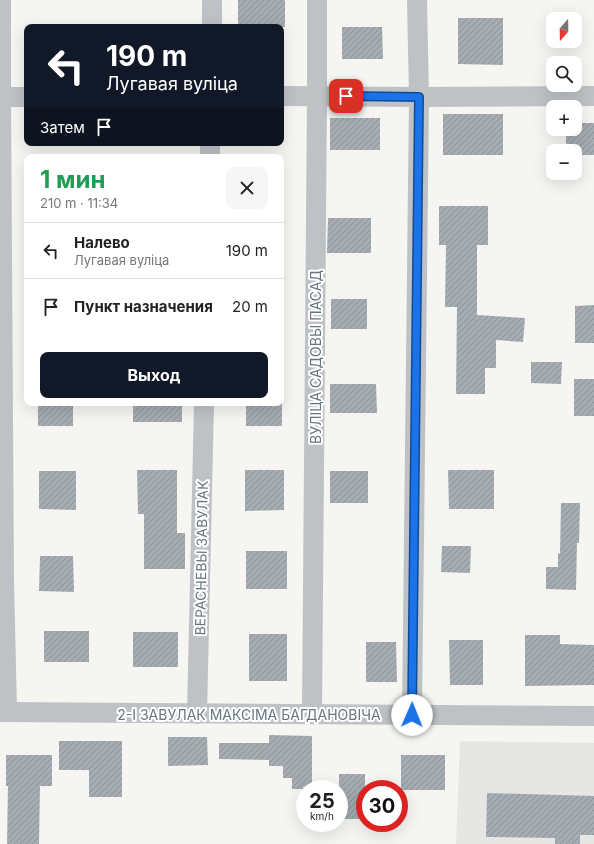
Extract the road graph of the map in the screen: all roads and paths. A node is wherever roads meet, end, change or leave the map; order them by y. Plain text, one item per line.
1 (1, 0) edge
2 (212, 0) edge
3 (317, 0) edge
4 (417, 0) edge
5 (212, 24) edge
6 (317, 95) junction
7 (284, 96) edge
8 (594, 96) edge
9 (1, 97) edge
10 (24, 97) edge
11 (419, 97) junction
12 (204, 406) edge
13 (3, 712) edge
14 (197, 714) junction
15 (312, 714) junction
16 (412, 715) junction
17 (594, 716) edge

1 - 9 street
2 - 5 street
3 - 6 street, ВУЛІЦА САДОВЫ ПАСАД
4 - 11 street
6 - 7 street
6 - 11 street
6 - 15 street, ВУЛІЦА САДОВЫ ПАСАД
8 - 11 street
9 - 10 street
9 - 13 street
11 - 16 street
12 - 14 street, ВЕРАСНЕВЫ ЗАВУЛАК
13 - 14 street, 2-І ЗАВУЛАК МАКСІМА БАГДАНОВІЧА
14 - 15 street, 2-І ЗАВУЛАК МАКСІМА БАГДАНОВІЧА
15 - 16 street, 2-І ЗАВУЛАК МАКСІМА БАГДАНОВІЧА
16 - 17 street, 2-І ЗАВУЛАК МАКСІМА БАГДАНОВІЧА

